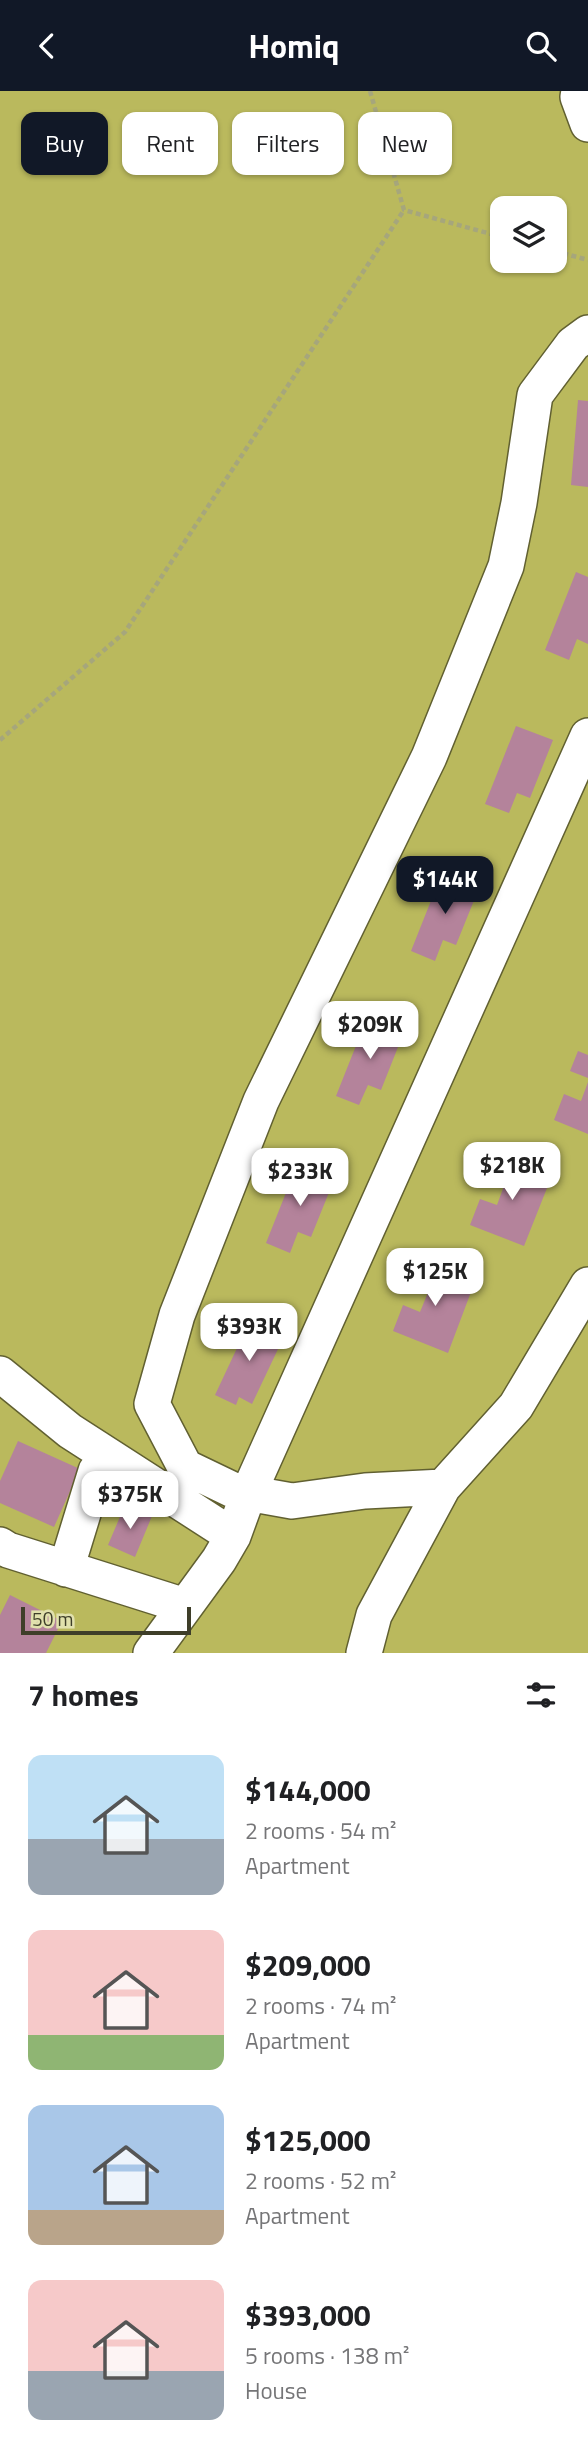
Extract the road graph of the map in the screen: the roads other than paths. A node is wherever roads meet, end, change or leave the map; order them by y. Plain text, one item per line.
1 (579, 91) edge
2 (588, 124) edge
3 (588, 333) edge
4 (588, 736) edge
5 (588, 1285) edge
6 (0, 1374) edge
7 (96, 1471) dead end
8 (443, 1487) junction
9 (249, 1492) junction
10 (233, 1536) junction
11 (0, 1545) edge
12 (66, 1569) junction
13 (185, 1607) junction
14 (151, 1653) edge
15 (364, 1653) edge

1 - 2 street
3 - 9 street
4 - 9 street
5 - 8 street
6 - 10 street
7 - 12 street
8 - 9 street
8 - 15 street
9 - 10 street
10 - 13 street
11 - 12 street
12 - 13 street
13 - 14 street

